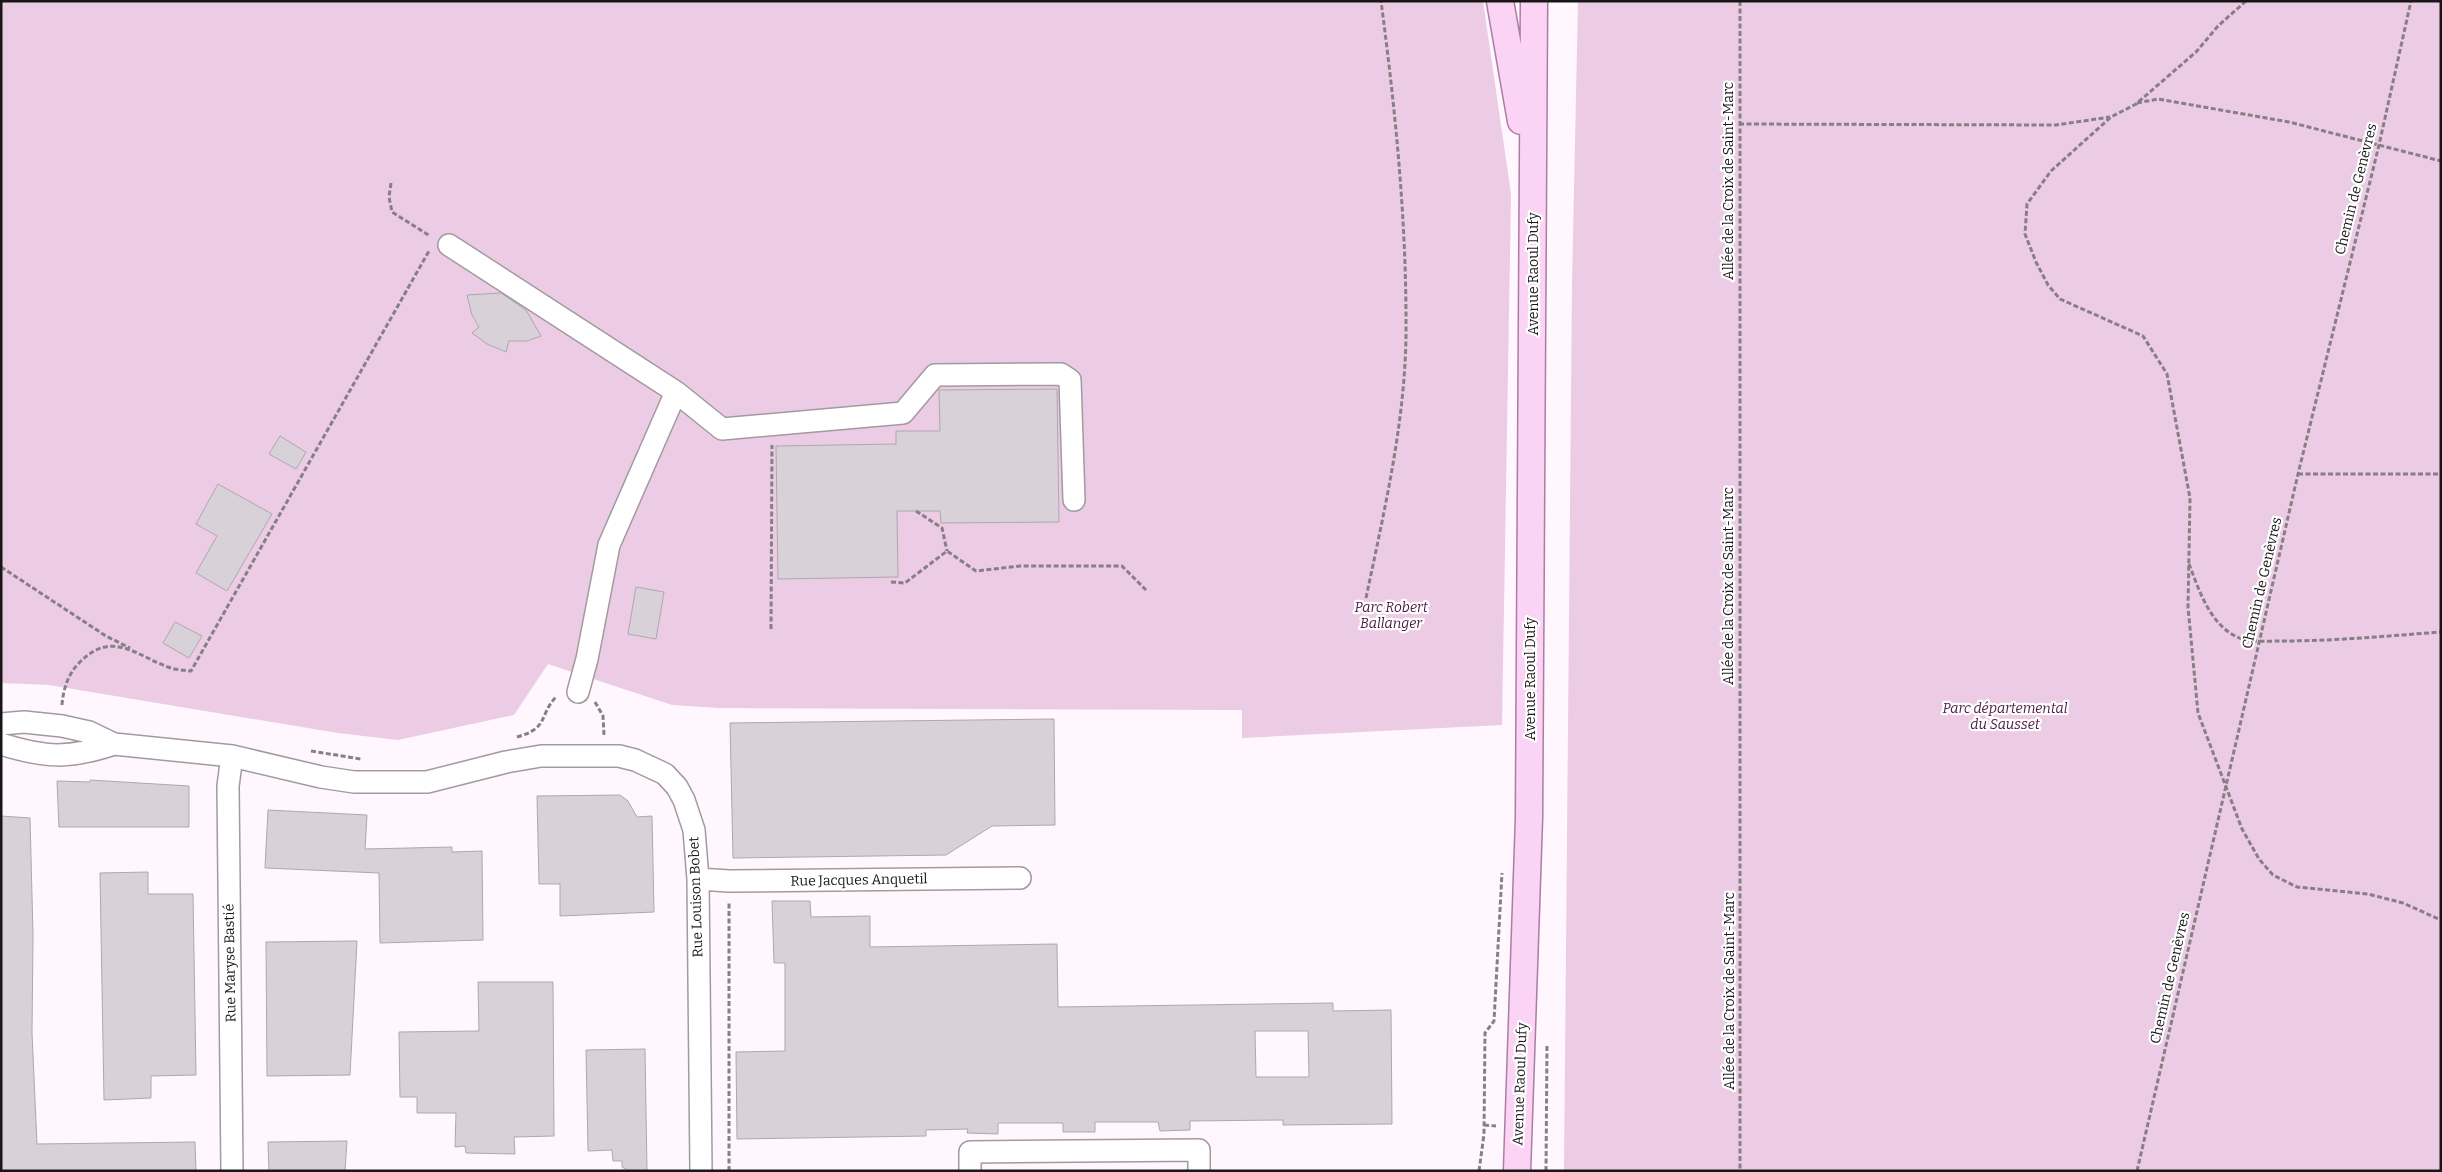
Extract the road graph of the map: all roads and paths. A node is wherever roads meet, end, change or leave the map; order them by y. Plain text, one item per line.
1 (1381, 1) edge
2 (1500, 1) edge
3 (1534, 1) edge
4 (1740, 1) edge
5 (2246, 1) edge
6 (2411, 1) edge
7 (2136, 104) junction
8 (2111, 117) junction
9 (1739, 124) junction
10 (2379, 145) junction
11 (2441, 161) edge
12 (391, 184) dead end
13 (1533, 188) junction
14 (438, 245) junction
15 (676, 392) junction
16 (772, 425) junction
17 (2298, 474) junction
18 (2441, 474) edge
19 (1074, 500) dead end
20 (916, 511) dead end
21 (947, 551) junction
22 (2188, 561) junction
23 (1, 567) edge
24 (891, 582) dead end
25 (1146, 590) dead end
26 (1366, 598) dead end
27 (771, 629) dead end
28 (2441, 632) edge
29 (2260, 641) junction
30 (134, 650) junction
31 (578, 692) junction
32 (61, 710) dead end
33 (1, 724) edge
34 (510, 739) dead end
35 (1, 744) edge
36 (114, 744) junction
37 (305, 749) dead end
38 (232, 756) junction
39 (604, 756) junction
40 (367, 760) dead end
41 (2226, 790) junction
42 (1020, 878) dead end
43 (698, 879) junction
44 (729, 881) junction
45 (2441, 920) edge
46 (232, 1171) edge
47 (701, 1171) edge
48 (729, 1171) edge
49 (970, 1171) edge
50 (1199, 1171) edge
51 (1517, 1171) edge
52 (1740, 1171) edge
53 (2136, 1171) edge

1 - 26 path
2 - 13 main road, Avenue Raoul Dufy
3 - 13 main road, Avenue Raoul Dufy
4 - 9 path, Allée de la Croix de Saint-Marc
5 - 7 path
6 - 10 path, Chemin de Genèvres
7 - 8 path
7 - 10 path
8 - 9 path
8 - 22 path
9 - 52 path, Allée de la Croix de Saint-Marc
10 - 11 path
10 - 17 path, Chemin de Genèvres
12 - 14 path
13 - 51 main road, Avenue Raoul Dufy
14 - 15 street
14 - 30 path
15 - 16 street
15 - 31 street
16 - 19 street
16 - 27 path
17 - 18 path
17 - 29 path, Chemin de Genèvres
20 - 21 path
21 - 24 path
21 - 25 path
22 - 29 path
22 - 41 path
23 - 30 path
28 - 29 path
29 - 41 path, Chemin de Genèvres
30 - 32 path
31 - 34 path
31 - 39 path
33 - 36 street
35 - 36 street
36 - 38 street, Rue Louison Bobet
37 - 40 path
38 - 39 street, Rue Louison Bobet
38 - 46 street, Rue Maryse Bastié
39 - 43 street, Rue Louison Bobet
41 - 45 path
41 - 53 path, Chemin de Genèvres
42 - 44 street, Rue Jacques Anquetil
43 - 44 street, Rue Jacques Anquetil
43 - 47 street, Rue Louison Bobet
44 - 48 path
49 - 50 street

